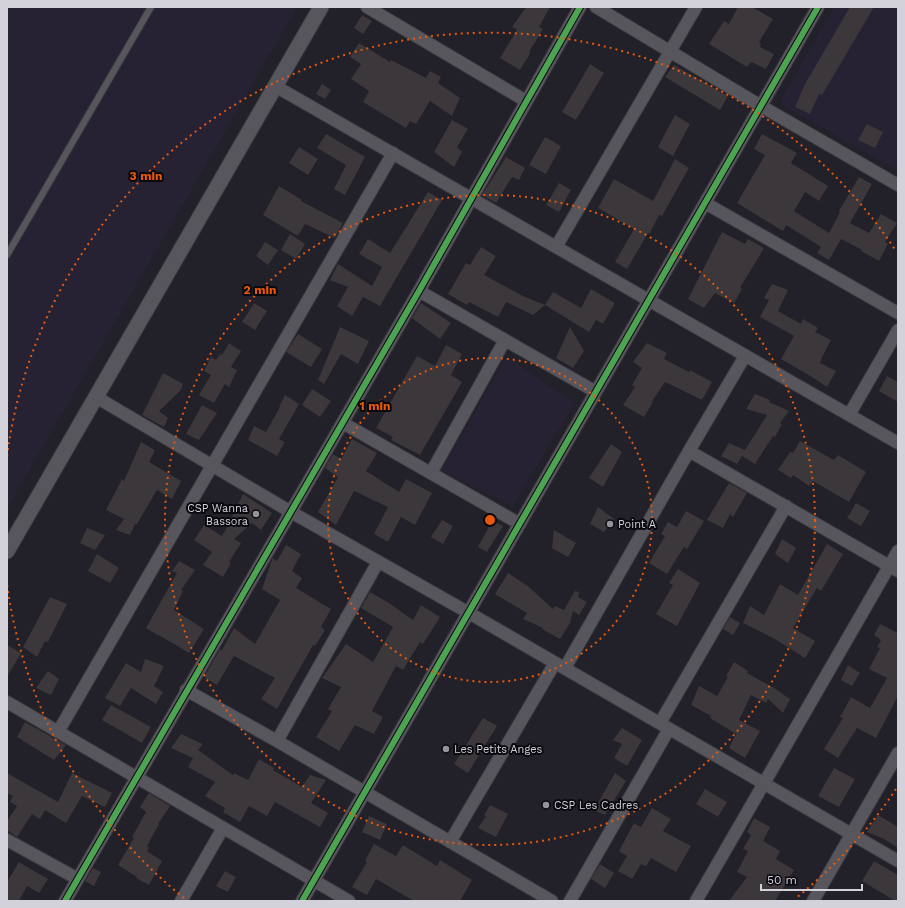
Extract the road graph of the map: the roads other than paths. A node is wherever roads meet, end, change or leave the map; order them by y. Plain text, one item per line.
1 (151, 7) edge
2 (321, 7) edge
3 (367, 7) edge
4 (580, 7) edge
5 (596, 7) edge
6 (696, 7) edge
7 (818, 7) edge
8 (670, 51) junction
9 (275, 86) junction
10 (526, 101) junction
11 (761, 106) junction
12 (393, 153) junction
13 (898, 185) edge
14 (471, 198) junction
15 (705, 203) junction
16 (556, 247) junction
17 (7, 255) edge
18 (419, 291) junction
19 (649, 300) junction
20 (898, 313) edge
21 (898, 330) edge
22 (505, 340) junction
23 (745, 356) junction
24 (596, 392) junction
25 (96, 397) junction
26 (849, 415) junction
27 (343, 423) junction
28 (898, 443) edge
29 (689, 450) junction
30 (212, 465) junction
31 (431, 473) junction
32 (786, 506) junction
33 (291, 512) junction
34 (520, 524) junction
35 (7, 551) edge
36 (898, 551) edge
37 (378, 562) junction
38 (894, 568) edge
39 (469, 613) junction
40 (560, 666) junction
41 (186, 690) junction
42 (7, 702) edge
43 (665, 726) junction
44 (58, 732) junction
45 (277, 741) junction
46 (898, 753) edge
47 (136, 778) junction
48 (764, 783) junction
49 (364, 793) junction
50 (223, 828) junction
51 (851, 834) junction
52 (7, 840) edge
53 (450, 842) junction
54 (898, 861) edge
55 (78, 879) junction
56 (314, 881) junction
57 (65, 901) edge
58 (181, 901) edge
59 (302, 901) edge
60 (349, 901) edge
61 (552, 901) edge
62 (570, 901) edge
63 (696, 901) edge
64 (813, 901) edge

1 - 17 lane
2 - 9 street
3 - 10 street
4 - 10 street
5 - 8 street
6 - 8 street
7 - 11 street
8 - 11 street
8 - 16 street
9 - 12 street
9 - 25 street
10 - 14 street
11 - 13 street
11 - 15 street
12 - 14 street
12 - 30 street
14 - 16 street
14 - 18 street
15 - 19 street
15 - 20 street
16 - 19 street
18 - 22 street
18 - 27 street
19 - 23 street
19 - 24 street
21 - 26 street
22 - 24 street
22 - 31 street
23 - 26 street
23 - 29 street
24 - 34 street
25 - 30 street
25 - 35 street
26 - 28 street
27 - 31 street
27 - 33 street
29 - 32 street
29 - 40 street
30 - 33 street
30 - 44 street
31 - 34 street
32 - 38 street
32 - 43 street
33 - 37 street
33 - 41 street
34 - 39 street
36 - 38 street
37 - 39 street
37 - 45 street
38 - 48 street
39 - 40 street
39 - 49 street
40 - 43 street
40 - 53 street
41 - 45 street
41 - 47 street
42 - 44 street
43 - 48 street
43 - 62 street
44 - 47 street
45 - 49 street
46 - 51 street
47 - 50 street
47 - 55 street
48 - 51 street
48 - 63 street
49 - 53 street
49 - 56 street
50 - 56 street
50 - 58 street
51 - 54 street
51 - 64 street
52 - 55 street
53 - 61 street
55 - 57 street
56 - 59 street
56 - 60 street

